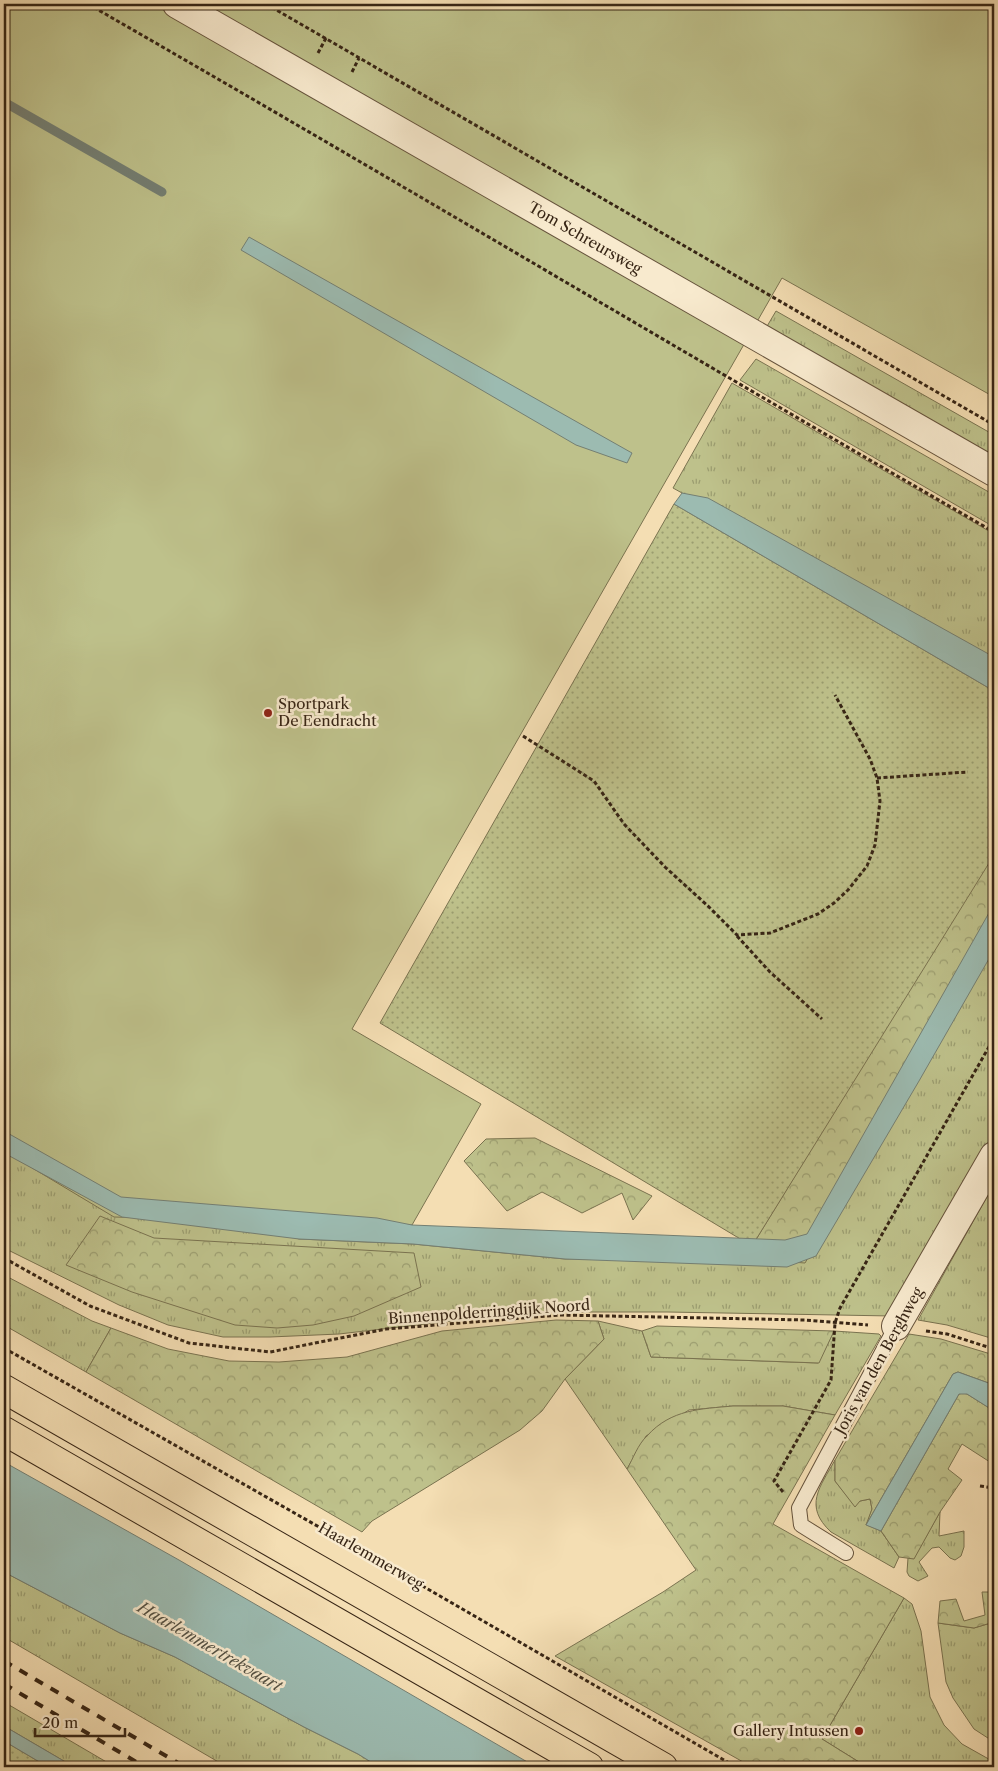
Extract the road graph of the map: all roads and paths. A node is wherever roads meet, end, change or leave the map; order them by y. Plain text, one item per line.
1 (88, 4) edge
2 (177, 4) edge
3 (266, 4) edge
4 (994, 425) edge
5 (994, 472) edge
6 (994, 532) edge
7 (835, 695) dead end
8 (523, 736) dead end
9 (968, 772) dead end
10 (877, 778) junction
11 (737, 935) junction
12 (822, 1019) dead end
13 (994, 1038) edge
14 (994, 1156) edge
15 (4, 1258) edge
16 (835, 1323) junction
17 (896, 1326) junction
18 (4, 1348) edge
19 (994, 1349) edge
20 (4, 1389) edge
21 (4, 1431) edge
22 (980, 1486) dead end
23 (994, 1488) edge
24 (799, 1508) junction
25 (846, 1552) dead end
26 (589, 1767) edge
27 (663, 1767) edge
28 (736, 1767) edge

1 - 6 path
2 - 5 street, Tom Schreursweg
3 - 4 path
7 - 10 path
8 - 11 path
9 - 10 path
10 - 11 path
11 - 12 path
13 - 16 path
14 - 17 street, Joris van den Berghweg
15 - 16 path, Binnenpolderringdijk Noord
16 - 17 path, Binnenpolderringdijk Noord
16 - 24 path
17 - 19 path, Binnenpolderringdijk Noord
17 - 24 lane, Joris van den Berghweg
18 - 28 path, Haarlemmerweg
20 - 27 main road
21 - 26 main road
22 - 23 path
24 - 25 lane

